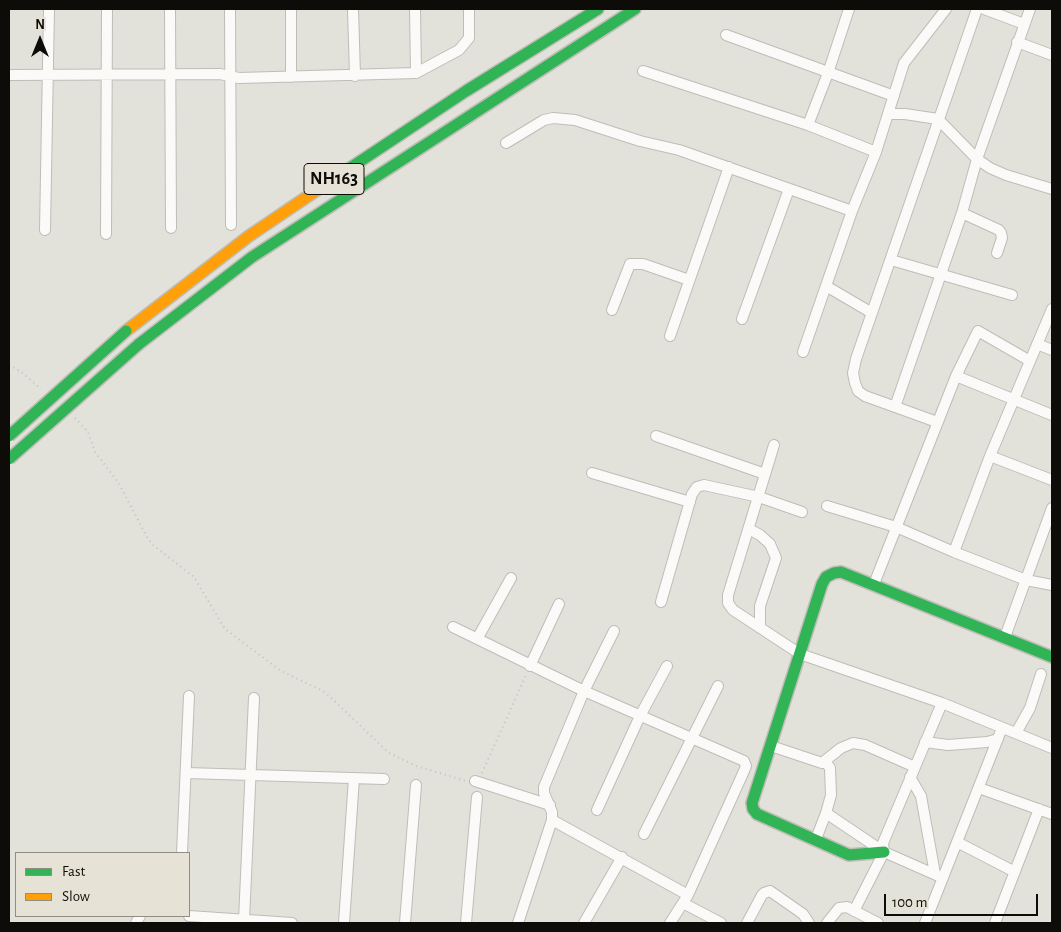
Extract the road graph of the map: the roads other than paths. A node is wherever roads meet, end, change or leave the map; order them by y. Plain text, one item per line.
1 (50, 9) edge
2 (107, 9) edge
3 (170, 9) edge
4 (230, 9) edge
5 (291, 9) edge
6 (353, 9) edge
7 (415, 9) edge
8 (470, 9) edge
9 (598, 9) edge
10 (635, 9) edge
11 (849, 9) edge
12 (946, 9) edge
13 (977, 9) edge
14 (984, 9) edge
15 (1030, 9) edge
16 (1024, 24) junction
17 (726, 35) dead end
18 (1017, 42) junction
19 (1052, 55) edge
20 (643, 71) dead end
21 (416, 73) junction
22 (828, 73) junction
23 (9, 74) edge
24 (49, 75) junction
25 (107, 75) junction
26 (171, 75) junction
27 (230, 76) junction
28 (355, 76) junction
29 (291, 77) junction
30 (894, 96) junction
31 (888, 114) junction
32 (938, 120) junction
33 (808, 125) junction
34 (506, 143) dead end
35 (876, 152) junction
36 (978, 159) junction
37 (729, 167) junction
38 (1052, 189) edge
39 (789, 190) junction
40 (852, 211) junction
41 (962, 213) junction
42 (231, 225) dead end
43 (171, 228) dead end
44 (45, 230) dead end
45 (106, 234) dead end
46 (997, 253) dead end
47 (891, 260) junction
48 (941, 274) junction
49 (689, 280) junction
50 (826, 286) junction
51 (1012, 295) dead end
52 (1052, 309) edge
53 (612, 310) dead end
54 (872, 313) junction
55 (742, 319) dead end
56 (670, 336) dead end
57 (1037, 344) junction
58 (1052, 350) edge
59 (803, 352) dead end
60 (1030, 361) junction
61 (956, 376) junction
62 (1013, 399) junction
63 (895, 407) junction
64 (1052, 415) edge
65 (937, 422) junction
66 (9, 436) edge
67 (656, 436) dead end
68 (774, 445) dead end
69 (990, 456) junction
70 (9, 459) edge
71 (592, 473) dead end
72 (766, 474) junction
73 (1052, 480) edge
74 (759, 497) junction
75 (690, 502) junction
76 (827, 506) dead end
77 (1052, 508) edge
78 (802, 512) dead end
79 (896, 527) junction
80 (749, 528) junction
81 (954, 552) junction
82 (511, 578) dead end
83 (1026, 580) junction
84 (874, 584) junction
85 (1052, 585) edge
86 (661, 602) dead end
87 (559, 604) dead end
88 (453, 627) dead end
89 (760, 628) junction
90 (614, 632) dead end
91 (1005, 637) junction
92 (477, 639) junction
93 (800, 654) junction
94 (1052, 658) edge
95 (530, 666) junction
96 (667, 666) dead end
97 (1041, 674) dead end
98 (718, 686) dead end
99 (584, 692) junction
100 (189, 696) dead end
101 (254, 698) dead end
102 (942, 703) junction
103 (640, 716) junction
104 (1002, 728) junction
105 (1016, 733) junction
106 (692, 738) junction
107 (998, 738) junction
108 (926, 742) junction
109 (771, 746) junction
110 (1052, 748) edge
111 (826, 761) junction
112 (746, 766) junction
113 (915, 767) junction
114 (763, 770) junction
115 (186, 773) junction
116 (251, 775) junction
117 (354, 778) junction
118 (910, 778) junction
119 (384, 779) dead end
120 (475, 781) road end
121 (416, 785) dead end
122 (979, 788) junction
123 (477, 797) dead end
124 (550, 806) junction
125 (1039, 809) junction
126 (597, 810) dead end
127 (826, 813) junction
128 (1052, 814) edge
129 (552, 820) junction
130 (644, 834) dead end
131 (816, 839) junction
132 (957, 842) junction
133 (182, 852) edge
134 (884, 852) junction
135 (622, 857) junction
136 (1015, 872) junction
137 (939, 876) junction
138 (686, 899) junction
139 (854, 911) junction
140 (190, 916) edge
141 (244, 920) junction
142 (224, 921) edge
143 (285, 923) edge
144 (344, 923) edge
145 (405, 923) edge
146 (466, 923) edge
147 (518, 923) edge
148 (584, 923) edge
149 (670, 923) edge
150 (721, 923) edge
151 (746, 923) edge
152 (809, 923) edge
153 (827, 923) edge
154 (878, 923) edge
155 (925, 923) edge
156 (995, 923) edge

1 - 24 street
2 - 25 street
3 - 26 street
4 - 27 street
5 - 29 street
6 - 28 street
7 - 21 street
8 - 21 street
9 - 66 main road, NH163, bridge
10 - 70 main road, NH163, bridge
11 - 22 street
12 - 30 street
13 - 32 street
14 - 16 street
15 - 16 street
16 - 18 street
17 - 22 street
18 - 19 street
18 - 36 street
20 - 33 street
21 - 28 street
22 - 30 street
22 - 33 street
23 - 24 street
24 - 25 street
24 - 44 street
25 - 26 street
25 - 45 street
26 - 27 street
26 - 43 street
27 - 29 street
27 - 42 street
28 - 29 street
30 - 31 street
31 - 32 street
31 - 35 street
32 - 36 street
32 - 47 street
33 - 35 street
34 - 37 street
35 - 40 street
36 - 38 street
36 - 41 street
37 - 39 street
37 - 49 street
39 - 40 street
39 - 55 street
40 - 50 street
41 - 46 street
41 - 48 street
47 - 48 street
47 - 54 street
48 - 51 street
48 - 63 street
49 - 53 street
49 - 56 street
50 - 54 street
50 - 59 street
52 - 57 street
54 - 63 street
57 - 58 street
57 - 60 street
60 - 61 street
60 - 62 street
61 - 62 street
61 - 65 street
62 - 64 street
62 - 69 street
63 - 65 street
65 - 79 street
67 - 72 street
68 - 72 street
69 - 73 street
69 - 81 street
71 - 75 street
72 - 74 street
74 - 75 street
74 - 78 street
74 - 80 street
75 - 86 street
76 - 79 street
77 - 83 street
79 - 81 street
79 - 84 street
80 - 89 street
80 - 89 street
81 - 83 street
82 - 92 street
83 - 85 street
83 - 91 street
84 - 91 main road
84 - 93 main road
87 - 95 street
88 - 92 street
89 - 93 street
90 - 99 street
91 - 94 main road
92 - 95 street
93 - 102 street
93 - 109 main road
95 - 99 street
96 - 103 street
97 - 105 street
98 - 106 street
99 - 103 street
99 - 124 street
100 - 115 street
101 - 116 street
102 - 104 street
102 - 108 street
103 - 106 street
103 - 126 street
104 - 105 street
104 - 107 street
105 - 110 street
106 - 112 street
106 - 130 street
107 - 108 street
107 - 122 street
108 - 113 street
109 - 111 street
109 - 114 main road
111 - 113 street
111 - 127 street
112 - 114 street
112 - 138 street
113 - 118 street
114 - 131 main road
115 - 116 street
115 - 133 street
116 - 117 street
116 - 141 street
117 - 119 street
117 - 144 street
118 - 134 street
118 - 137 street
120 - 124 street
121 - 145 street
122 - 125 street
122 - 132 street
123 - 146 street
124 - 129 street
125 - 128 street
125 - 136 street
127 - 131 street
127 - 134 street
129 - 135 street
129 - 147 street
131 - 134 main road
132 - 136 street
132 - 137 street
134 - 137 street
134 - 139 street
135 - 138 street
135 - 148 street
136 - 156 street
137 - 155 street
138 - 149 street
138 - 150 street
139 - 153 street
139 - 154 street
140 - 142 street
141 - 142 street
141 - 143 street
151 - 152 street

